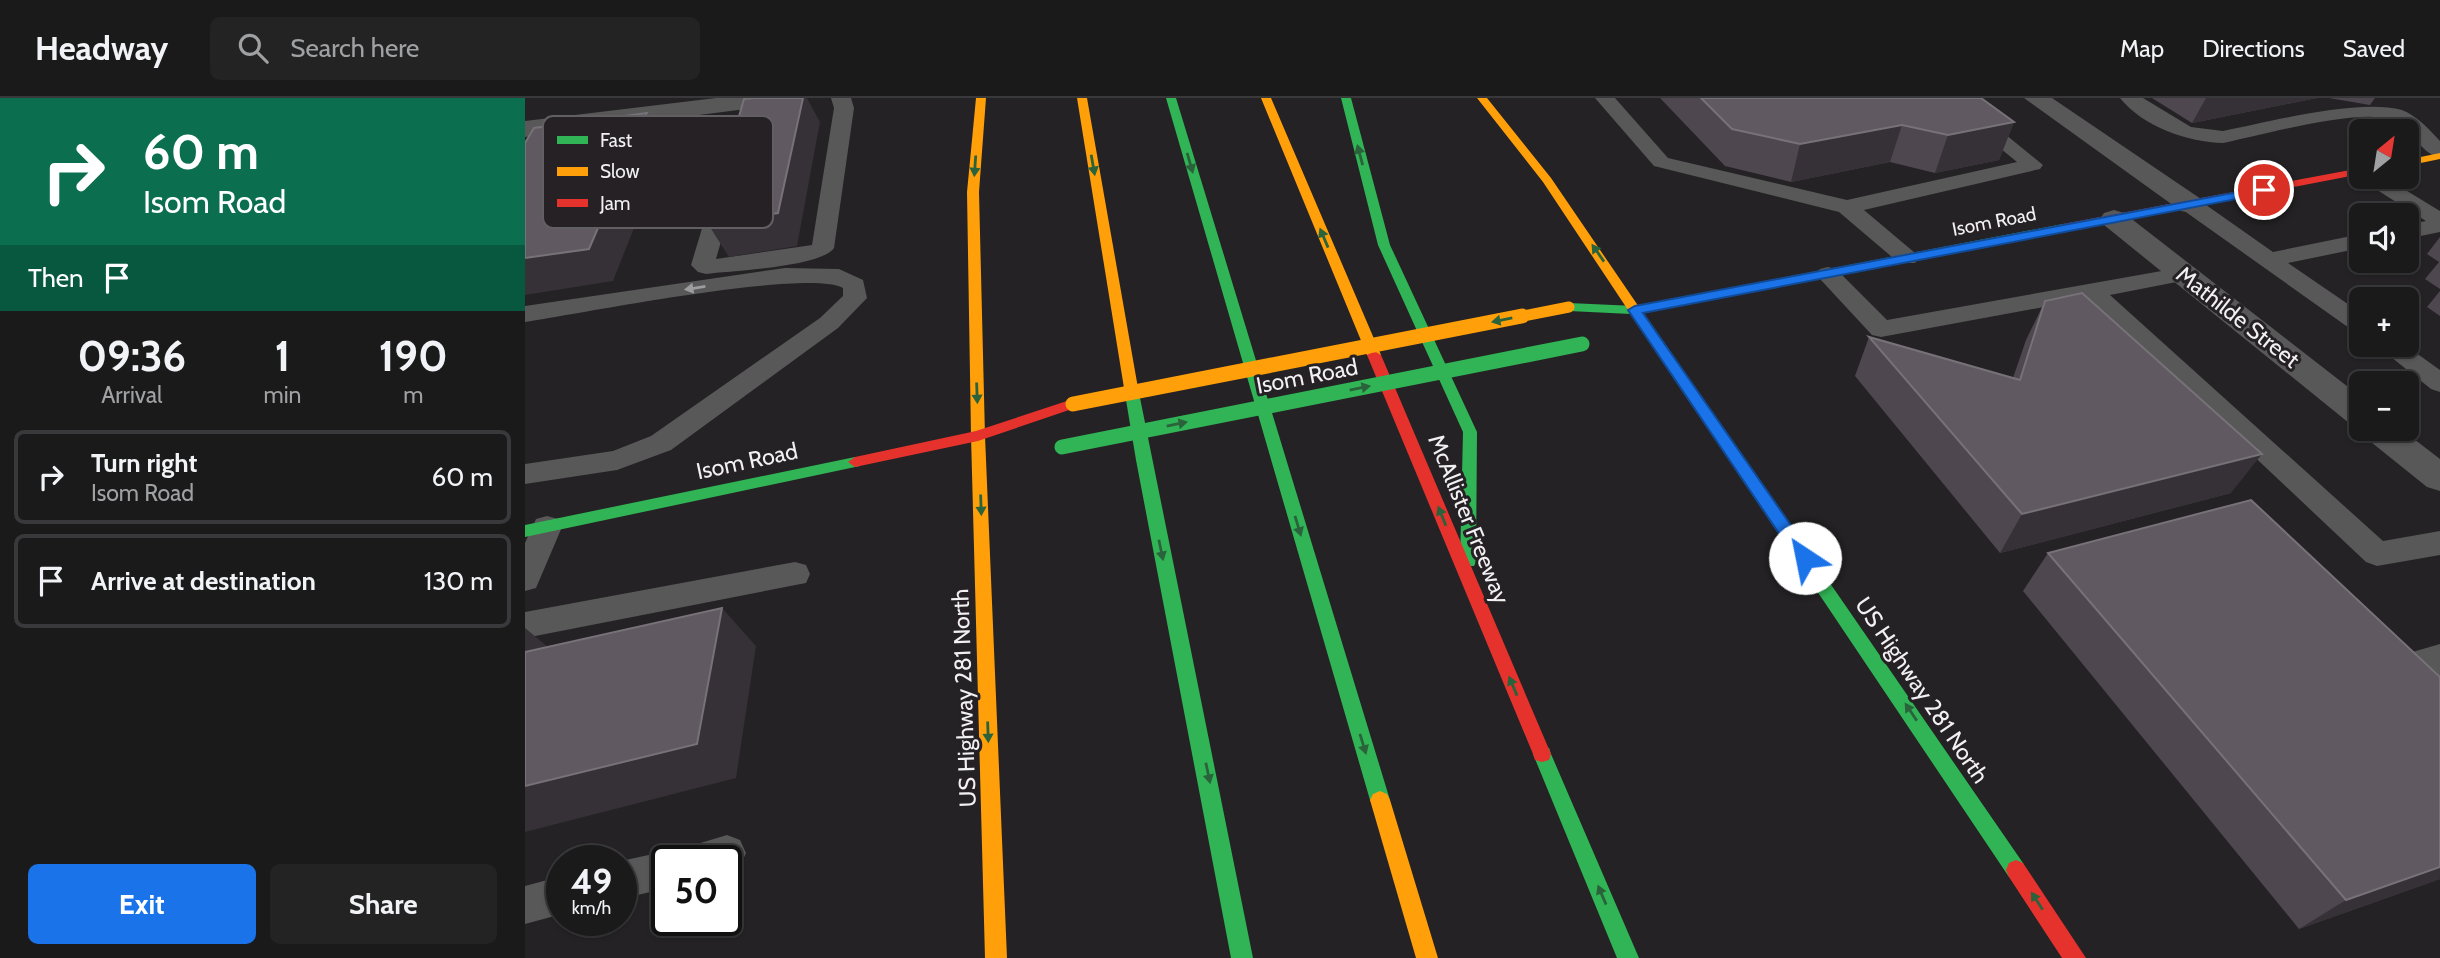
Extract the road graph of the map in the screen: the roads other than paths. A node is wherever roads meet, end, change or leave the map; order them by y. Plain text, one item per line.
1 (777, 98) edge
2 (841, 98) edge
3 (981, 98) edge
4 (1082, 98) edge
5 (1171, 98) edge
6 (1266, 98) edge
7 (1346, 98) edge
8 (1482, 98) edge
9 (1605, 98) edge
10 (1949, 98) edge
11 (2036, 98) edge
12 (2130, 98) edge
13 (2369, 98) edge
14 (751, 101) junction
15 (691, 103) edge
16 (2394, 114) junction
17 (608, 116) edge
18 (747, 116) edge
19 (543, 126) edge
20 (525, 129) edge
21 (2440, 154) edge
22 (2419, 160) edge
23 (2349, 174) edge
24 (2388, 189) edge
25 (2191, 205) junction
26 (1846, 207) junction
27 (2114, 219) junction
28 (2440, 223) edge
29 (714, 228) edge
30 (2419, 229) edge
31 (2349, 243) edge
32 (1907, 258) junction
33 (2267, 260) junction
34 (1828, 274) junction
35 (2183, 274) junction
36 (2092, 291) junction
37 (1635, 310) junction
38 (525, 314) edge
39 (2349, 317) edge
40 (1614, 324) dead end
41 (1588, 341) dead end
42 (2404, 357) edge
43 (2440, 383) edge
44 (2349, 405) edge
45 (978, 436) junction
46 (1014, 441) dead end
47 (2393, 441) edge
48 (1056, 446) dead end
49 (525, 474) edge
50 (2440, 478) edge
51 (536, 529) edge
52 (2440, 543) edge
53 (795, 574) dead end
54 (525, 579) edge
55 (1468, 579) junction
56 (525, 625) edge
57 (2440, 658) edge
58 (2440, 690) edge
59 (546, 899) edge
60 (525, 905) edge
61 (996, 958) edge
62 (1242, 958) edge
63 (1427, 958) edge
64 (1629, 958) edge
65 (2075, 958) edge

1 - 14 street
2 - 29 lane
3 -> 45 main road, US Highway 281 North
4 -> 62 main road
5 -> 63 main road
55 -> 6 main road, McAllister Freeway
55 -> 7 main road
37 -> 8 main road, US Highway 281 North
9 - 26 lane
10 - 26 lane
11 - 25 street
12 - 16 lane
13 - 16 lane
14 - 15 street
14 - 18 lane
15 - 17 street
16 - 21 lane
19 - 20 street
21 - 22 main road
23 - 25 main road, Isom Road
24 - 28 lane
25 - 27 main road, Isom Road
25 - 33 lane
26 - 32 lane
27 - 32 main road, Isom Road
27 - 35 street, Mathilde Street
28 - 30 lane
31 - 33 lane
32 - 34 main road, Isom Road
33 - 39 lane
34 - 36 lane
34 - 37 main road, Isom Road
35 - 36 lane
35 - 44 street, Mathilde Street
36 - 52 lane
37 - 40 main road, Isom Road
37 -> 45 main road, Isom Road, bridge
65 -> 37 main road, US Highway 281 North
49 -> 38 lane
48 -> 41 main road, Isom Road, bridge
42 - 43 lane
45 - 46 main road, Isom Road
45 - 51 main road, Isom Road
45 -> 61 main road, US Highway 281 North
47 - 50 street
51 - 54 lane
53 - 56 lane
64 -> 55 main road, McAllister Freeway
57 - 58 lane
59 - 60 lane

